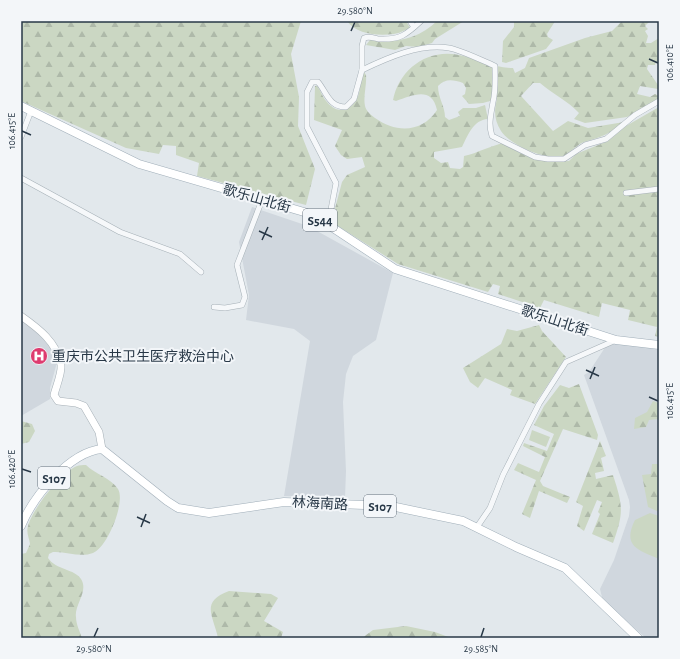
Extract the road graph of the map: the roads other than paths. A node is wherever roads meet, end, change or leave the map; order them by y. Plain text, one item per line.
1 (410, 21) edge
2 (421, 21) edge
3 (414, 27) junction
4 (362, 70) junction
5 (659, 101) edge
6 (21, 106) edge
7 (31, 111) junction
8 (21, 136) edge
9 (21, 178) edge
10 (659, 189) edge
11 (626, 193) dead end
12 (262, 200) junction
13 (328, 225) junction
14 (202, 272) dead end
15 (214, 307) dead end
16 (21, 316) edge
17 (616, 340) junction
18 (659, 345) edge
19 (102, 449) junction
20 (21, 526) edge
21 (477, 527) junction
22 (638, 638) edge

1 - 3 street
2 - 3 street
3 - 4 street
4 - 5 street
4 - 13 street
6 - 7 main road, 歌乐山北街 / S544
7 - 8 street
7 - 12 main road, 歌乐山北街 / S544
9 - 14 street
10 - 11 street
12 - 13 main road, 歌乐山北街 / S544
12 - 15 street
13 - 17 main road, 歌乐山北街 / S544
16 - 19 main road
17 - 18 main road, S544
17 - 21 street
19 - 20 main road, S107
19 - 21 main road, 林海南路 / S107
21 - 22 main road, 林海南路 / S107

